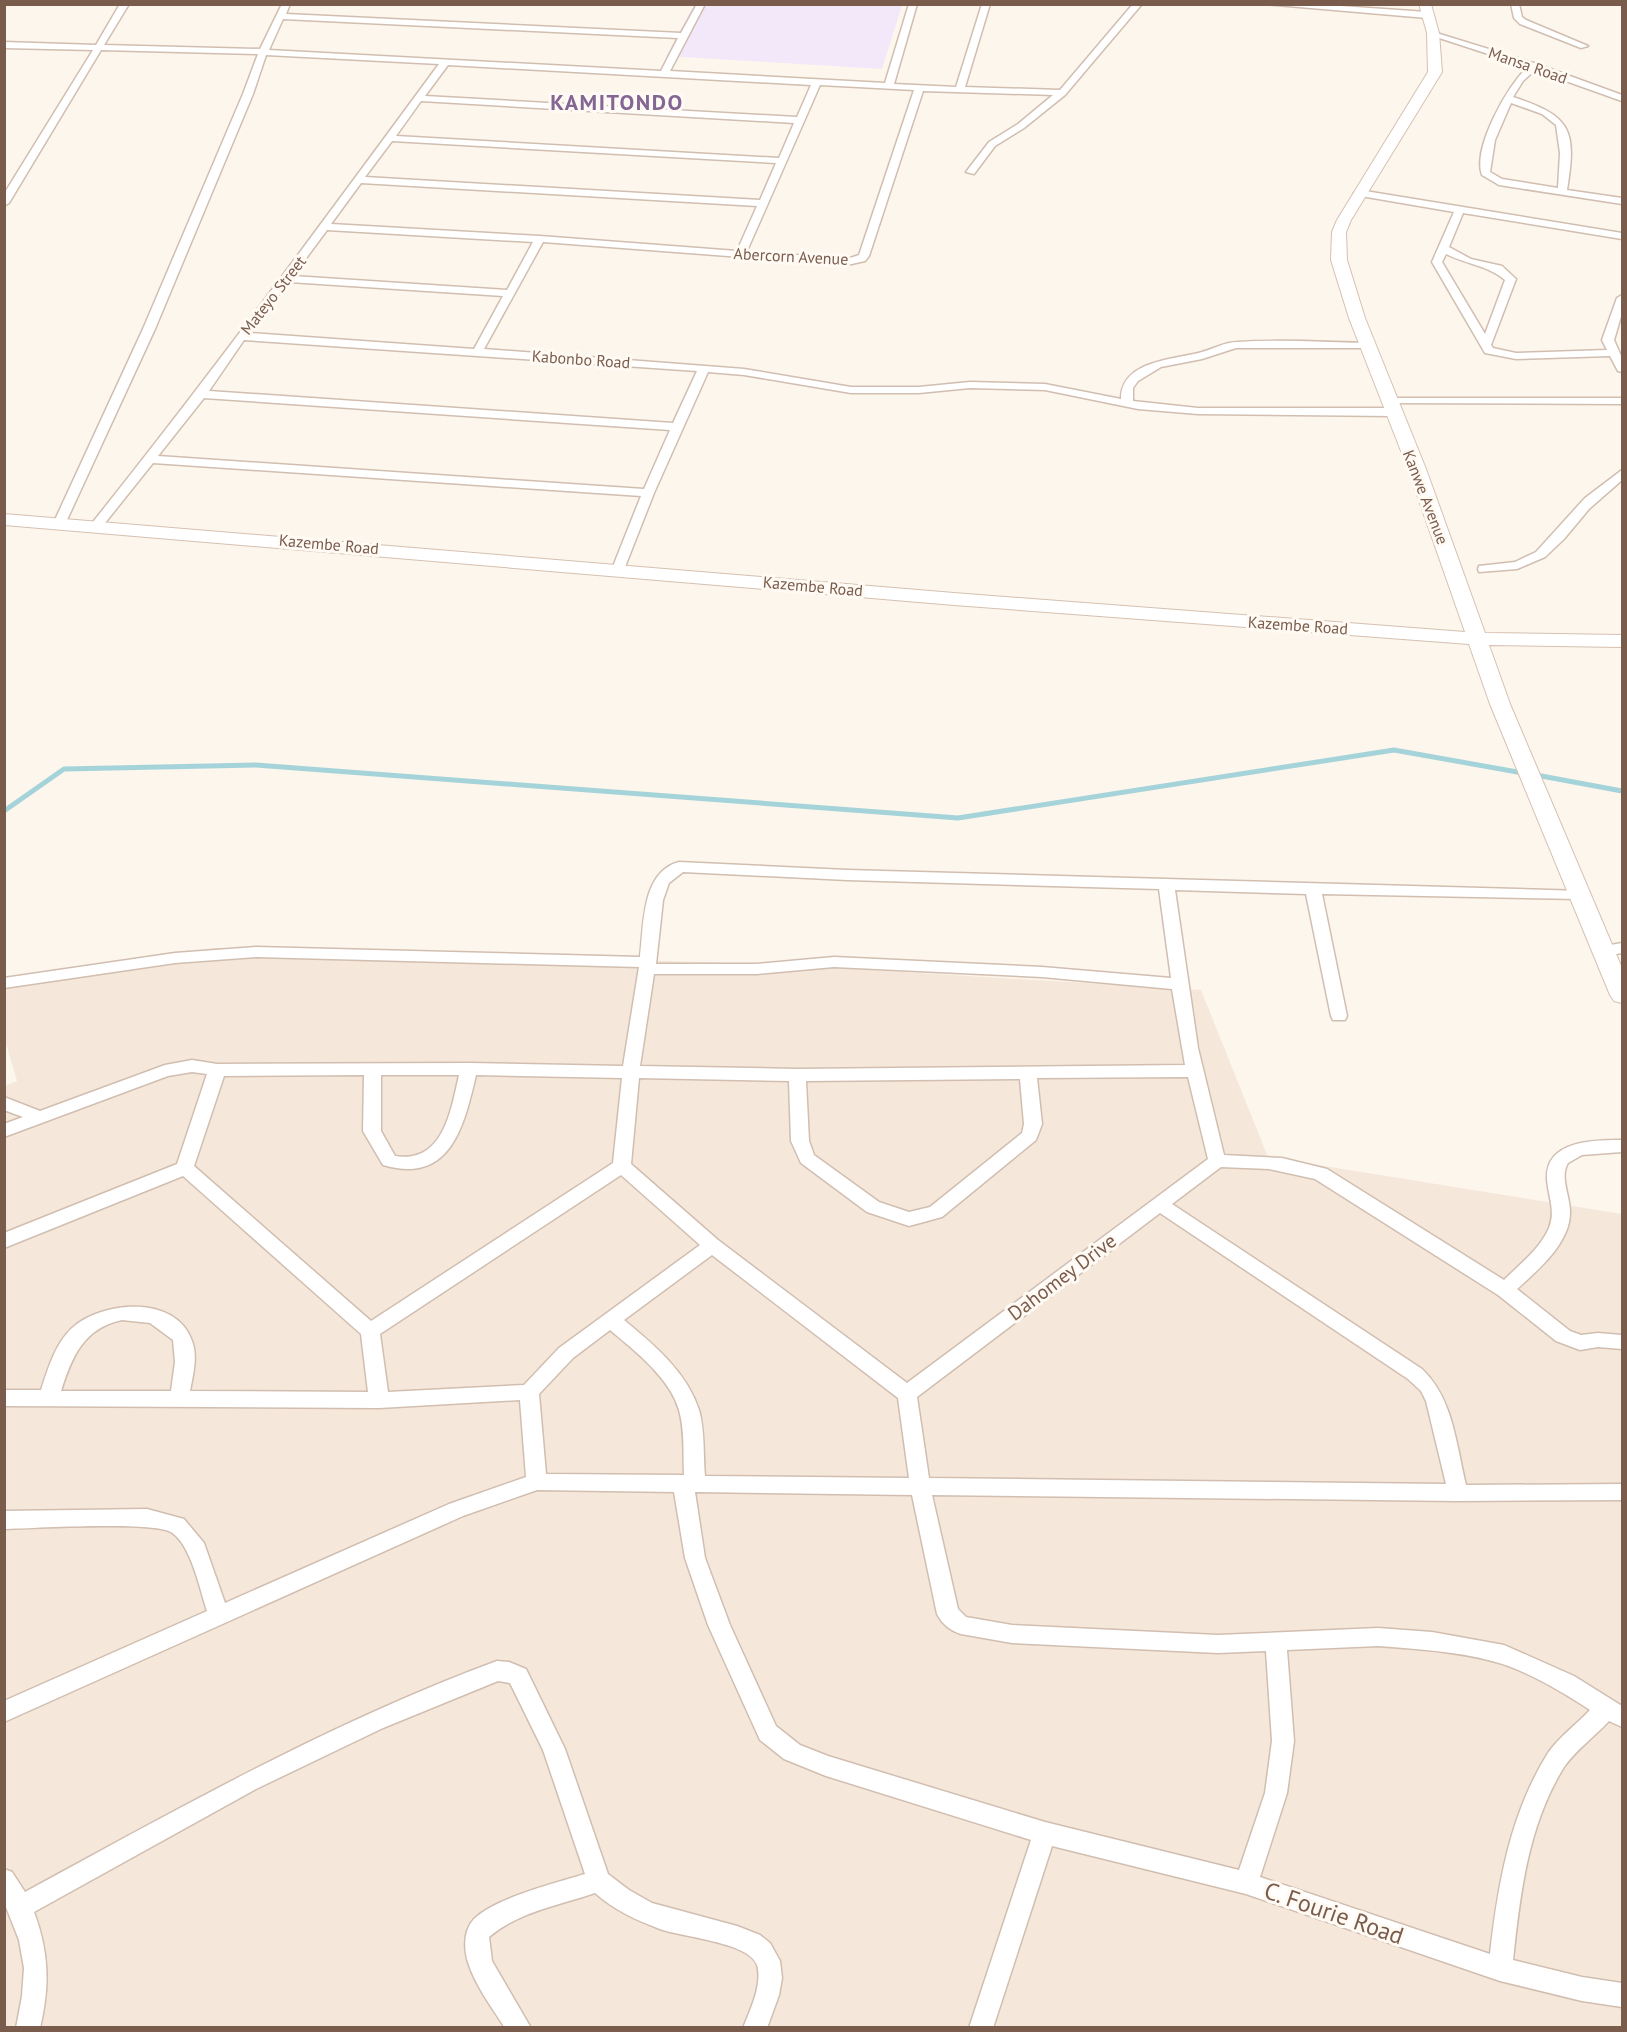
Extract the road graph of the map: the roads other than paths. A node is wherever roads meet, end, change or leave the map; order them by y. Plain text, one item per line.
1 (125, 4) edge
2 (286, 4) edge
3 (701, 4) edge
4 (913, 4) edge
5 (986, 4) edge
6 (1138, 4) edge
7 (1268, 4) edge
8 (1515, 4) edge
9 (1426, 10) edge
10 (281, 16) junction
11 (1432, 33) junction
12 (683, 36) junction
13 (4, 45) edge
14 (1584, 46) dead end
15 (100, 47) junction
16 (263, 52) junction
17 (445, 62) junction
18 (1534, 66) junction
19 (664, 74) junction
20 (817, 81) junction
21 (889, 86) junction
22 (919, 88) junction
23 (960, 90) junction
24 (1062, 93) junction
25 (417, 98) junction
26 (1623, 98) edge
27 (1509, 99) junction
28 (799, 120) junction
29 (389, 138) junction
30 (783, 161) junction
31 (971, 172) dead end
32 (359, 180) junction
33 (1562, 192) junction
34 (1359, 193) junction
35 (1623, 201) edge
36 (4, 203) edge
37 (764, 203) junction
38 (1460, 209) junction
39 (324, 227) junction
40 (1623, 236) edge
41 (540, 239) junction
42 (1442, 248) junction
43 (741, 254) junction
44 (286, 279) junction
45 (508, 293) junction
46 (1623, 298) edge
47 (241, 336) junction
48 (1608, 340) junction
49 (1623, 342) edge
50 (1367, 346) junction
51 (1485, 347) junction
52 (478, 351) junction
53 (1614, 353) junction
54 (704, 368) junction
55 (1623, 369) edge
56 (201, 394) junction
57 (1623, 401) edge
58 (1127, 404) junction
59 (1390, 407) junction
60 (678, 427) junction
61 (149, 459) junction
62 (1623, 474) edge
63 (648, 493) junction
64 (4, 519) edge
65 (60, 522) junction
66 (97, 525) junction
67 (618, 569) junction
68 (1484, 569) dead end
69 (1479, 639) junction
70 (1623, 641) edge
71 (1166, 883) junction
72 (1313, 889) junction
73 (1579, 894) junction
74 (1614, 950) edge
75 (647, 966) junction
76 (4, 983) edge
77 (1178, 984) junction
78 (1623, 995) edge
79 (1339, 1016) dead end
80 (374, 1069) junction
81 (469, 1069) junction
82 (217, 1070) junction
83 (631, 1071) junction
84 (1195, 1071) junction
85 (1029, 1073) junction
86 (797, 1075) junction
87 (6, 1101) edge
88 (39, 1117) junction
89 (4, 1131) edge
90 (1623, 1146) edge
91 (1217, 1161) junction
92 (622, 1166) junction
93 (185, 1168) junction
94 (1159, 1204) junction
95 (4, 1241) edge
96 (712, 1245) junction
97 (1505, 1290) junction
98 (611, 1320) junction
99 (370, 1331) junction
100 (1623, 1342) edge
101 (529, 1392) junction
102 (907, 1394) junction
103 (4, 1398) edge
104 (48, 1399) junction
105 (179, 1400) junction
106 (379, 1400) junction
107 (537, 1482) junction
108 (689, 1483) junction
109 (920, 1487) junction
110 (1623, 1492) edge
111 (1458, 1493) junction
112 (4, 1520) edge
113 (219, 1615) junction
114 (1276, 1642) junction
115 (4, 1712) edge
116 (1614, 1713) edge
117 (1045, 1833) junction
118 (599, 1881) junction
119 (5, 1882) edge
120 (1246, 1883) junction
121 (21, 1907) junction
122 (1500, 1970) junction
123 (1623, 1995) edge
124 (28, 2028) edge
125 (519, 2028) edge
126 (755, 2028) edge
127 (981, 2028) edge

1 - 15 street
2 - 10 street
3 - 12 street
4 - 21 street
5 - 23 street
6 - 24 street
7 - 9 street
8 - 14 street
9 - 11 main road, Kanwe Avenue
10 - 12 street
10 - 16 street
11 - 18 street, Mansa Road
11 - 34 main road, Kanwe Avenue
12 - 19 street
13 - 15 street
15 - 16 street
15 - 36 street
16 - 17 street
16 - 65 street
17 - 19 street
17 - 25 street, Mateyo Street
18 - 26 street, Mansa Road
18 - 27 street
19 - 20 street
20 - 21 street
20 - 28 street
21 - 22 street
22 - 23 street
22 - 43 street, Abercorn Avenue
23 - 24 street
24 - 31 street
25 - 28 street
25 - 29 street, Mateyo Street
27 - 33 street
27 - 33 street
28 - 30 street
29 - 30 street
29 - 32 street, Mateyo Street
30 - 37 street
32 - 37 street
32 - 39 street, Mateyo Street
33 - 35 street
34 - 38 street
34 - 50 main road, Kanwe Avenue
37 - 43 street
38 - 40 street
38 - 42 street
39 - 41 street, Abercorn Avenue
39 - 44 street, Mateyo Street
41 - 43 street, Abercorn Avenue
41 - 45 street
42 - 51 street
42 - 51 street
44 - 45 street
44 - 47 street, Mateyo Street
45 - 52 street
46 - 48 street
47 - 52 street, Kabonbo Road
47 - 56 street, Mateyo Street
48 - 49 street
48 - 53 street
50 - 58 street
50 - 59 main road, Kanwe Avenue
51 - 53 street
52 - 54 street, Kabonbo Road
53 - 55 street
54 - 58 street, Kabonbo Road
54 - 60 street
56 - 60 street
56 - 61 street, Mateyo Street
57 - 59 street, Kabonbo Road
58 - 59 street, Kabonbo Road
59 - 69 main road, Kanwe Avenue
60 - 63 street
61 - 63 street
61 - 66 street, Mateyo Street
62 - 68 street
63 - 67 street
64 - 65 main road, Kazembe Road
65 - 66 main road, Kazembe Road
66 - 67 main road, Kazembe Road
67 - 69 main road, Kazembe Road
69 - 70 main road, Kazembe Road
69 - 73 main road, Kanwe Avenue
71 - 72 street
71 - 75 street
71 - 77 street
72 - 73 street
72 - 79 street
73 - 74 main road, Kanwe Avenue
74 - 78 main road, Kanwe Avenue
75 - 76 street
75 - 77 street
75 - 83 street
77 - 84 street
80 - 81 street
80 - 81 street
80 - 82 street
81 - 83 street
82 - 88 street
82 - 93 street
83 - 86 street
83 - 92 street
84 - 85 street
84 - 91 street
85 - 86 street
85 - 86 street
87 - 88 street
88 - 89 street
90 - 97 street
91 - 94 street, Dahomey Drive
91 - 97 street
92 - 96 street
92 - 99 street
93 - 95 street
93 - 99 street
94 - 102 street, Dahomey Drive
94 - 111 street
96 - 98 street
96 - 102 street
97 - 100 street
98 - 101 street
98 - 108 street, C. Fourie Road
99 - 106 street
101 - 106 street
101 - 107 street
102 - 109 street
103 - 104 street
104 - 105 street
104 - 105 street
105 - 106 street
107 - 108 street
107 - 113 street
108 - 109 street
108 - 117 street, C. Fourie Road
109 - 111 street
109 - 114 street
110 - 111 street
112 - 113 street
113 - 115 street
114 - 116 street
114 - 120 street
116 - 122 street
117 - 120 street, C. Fourie Road
117 - 127 street
118 - 121 street
118 - 125 street
118 - 126 street
119 - 121 street
120 - 122 street, C. Fourie Road
121 - 124 street
122 - 123 street, C. Fourie Road

